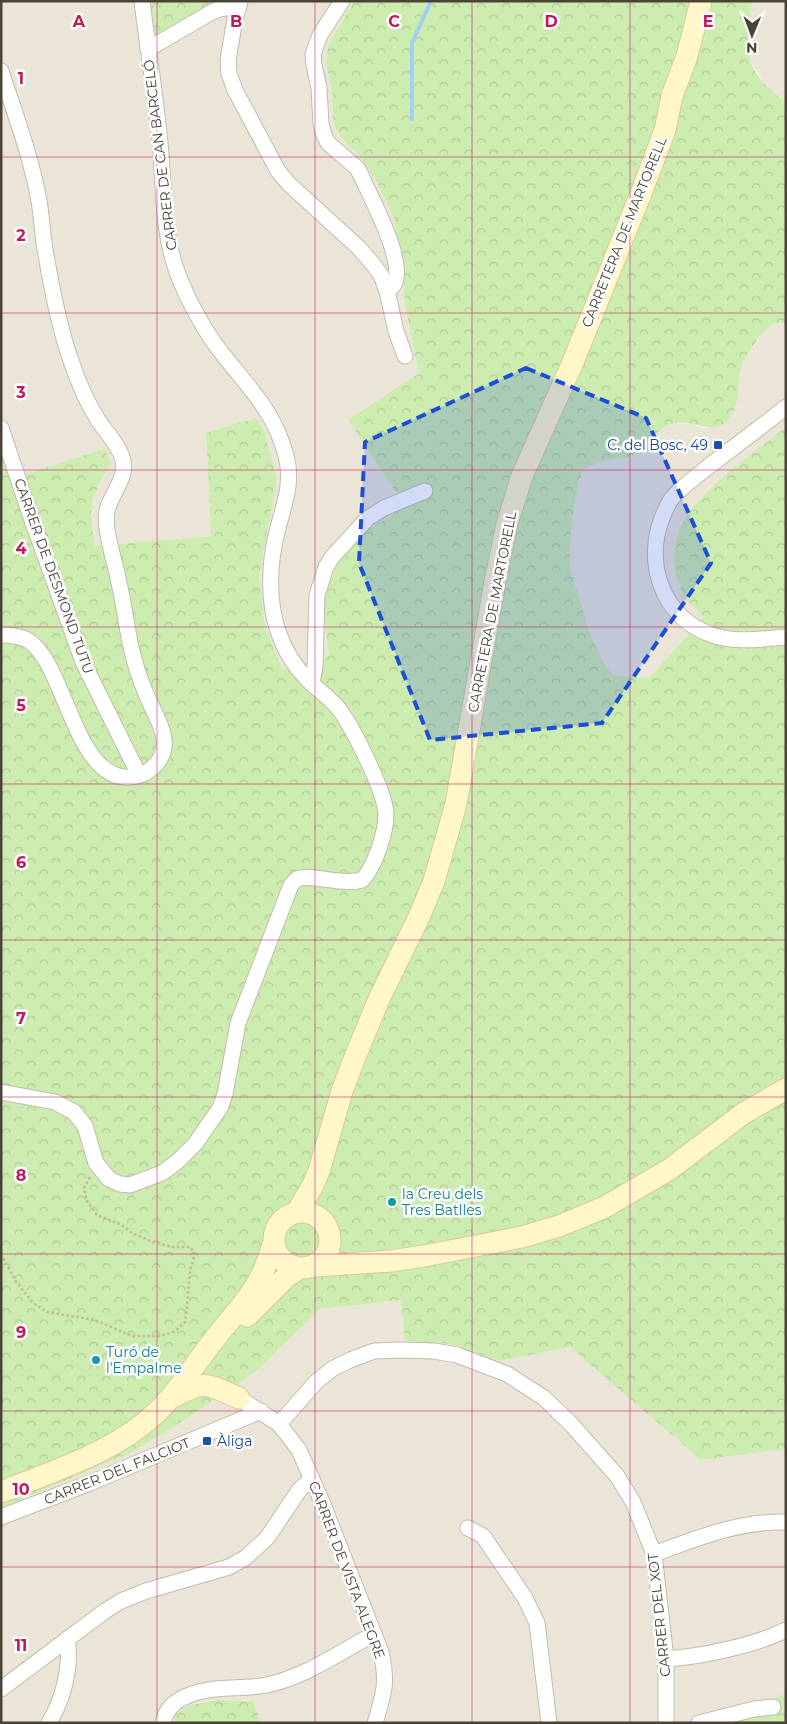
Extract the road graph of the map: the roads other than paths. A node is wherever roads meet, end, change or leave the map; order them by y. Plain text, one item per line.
1 (142, 1) edge
2 (342, 1) edge
3 (701, 1) edge
4 (715, 1) edge
5 (240, 4) edge
6 (148, 49) junction
7 (1, 71) edge
8 (664, 130) junction
9 (387, 291) junction
10 (405, 356) dead end
11 (786, 407) edge
12 (1, 428) edge
13 (426, 491) dead end
14 (1, 635) edge
15 (786, 637) edge
16 (312, 683) junction
17 (139, 775) junction
18 (786, 1089) edge
19 (1, 1092) edge
20 (319, 1171) junction
21 (297, 1212) junction
22 (327, 1231) junction
23 (273, 1245) junction
24 (391, 1261) junction
25 (307, 1267) junction
26 (212, 1358) junction
27 (185, 1381) junction
28 (170, 1398) junction
29 (239, 1398) junction
30 (260, 1411) junction
31 (279, 1424) junction
32 (312, 1479) junction
33 (3, 1490) edge
34 (1, 1517) edge
35 (786, 1522) edge
36 (468, 1528) dead end
37 (654, 1554) junction
38 (786, 1630) edge
39 (374, 1634) junction
40 (67, 1639) junction
41 (666, 1659) junction
42 (1, 1689) edge
43 (773, 1708) dead end
44 (49, 1723) edge
45 (163, 1723) edge
46 (375, 1723) edge
47 (549, 1723) edge
48 (666, 1723) edge
49 (700, 1723) edge

1 - 6 street, CARRER DE CAN BARCELÓ
2 - 9 street
3 - 8 main road, CARRETERA DE MARTORELL
4 - 8 main road
5 - 6 street
5 - 9 street
6 - 16 street, CARRER DE CAN BARCELÓ
7 - 17 street
8 - 20 main road, CARRETERA DE MARTORELL
9 - 10 street
11 - 15 street
12 - 17 street, CARRER DE DESMOND TUTU
13 - 16 street
14 - 17 street
16 - 19 street, CARRER DE CAN BARCELÓ
18 - 24 main road
20 - 21 main road, CARRETERA DE MARTORELL
20 - 22 main road, CARRETERA DE MARTORELL
21 - 22 main road
21 - 23 main road, CARRETERA DE MARTORELL
22 - 24 main road
22 - 25 main road, CARRETERA DE MARTORELL
23 - 25 main road
23 - 27 main road, CARRETERA DE MARTORELL
24 - 25 main road
25 - 26 main road, CARRETERA DE MARTORELL
26 - 27 main road, CARRETERA DE MARTORELL
26 - 29 main road
27 - 28 main road, CARRETERA DE MARTORELL
28 - 29 main road
28 - 33 main road, CARRETERA DE MARTORELL
29 - 30 street, CARRER DE VISTA ALEGRE
30 - 31 street, CARRER DE VISTA ALEGRE
30 - 34 street, CARRER DEL FALCIOT
31 - 32 street, CARRER DE VISTA ALEGRE
31 - 37 street, CARRER DEL XOT
32 - 39 street, CARRER DE VISTA ALEGRE
32 - 40 street
35 - 37 street
36 - 47 street
37 - 41 street, CARRER DEL XOT
38 - 41 street
39 - 45 street
39 - 46 street, CARRER DE VISTA ALEGRE
40 - 42 street
40 - 44 street
41 - 48 street, CARRER DEL XOT
43 - 49 street

